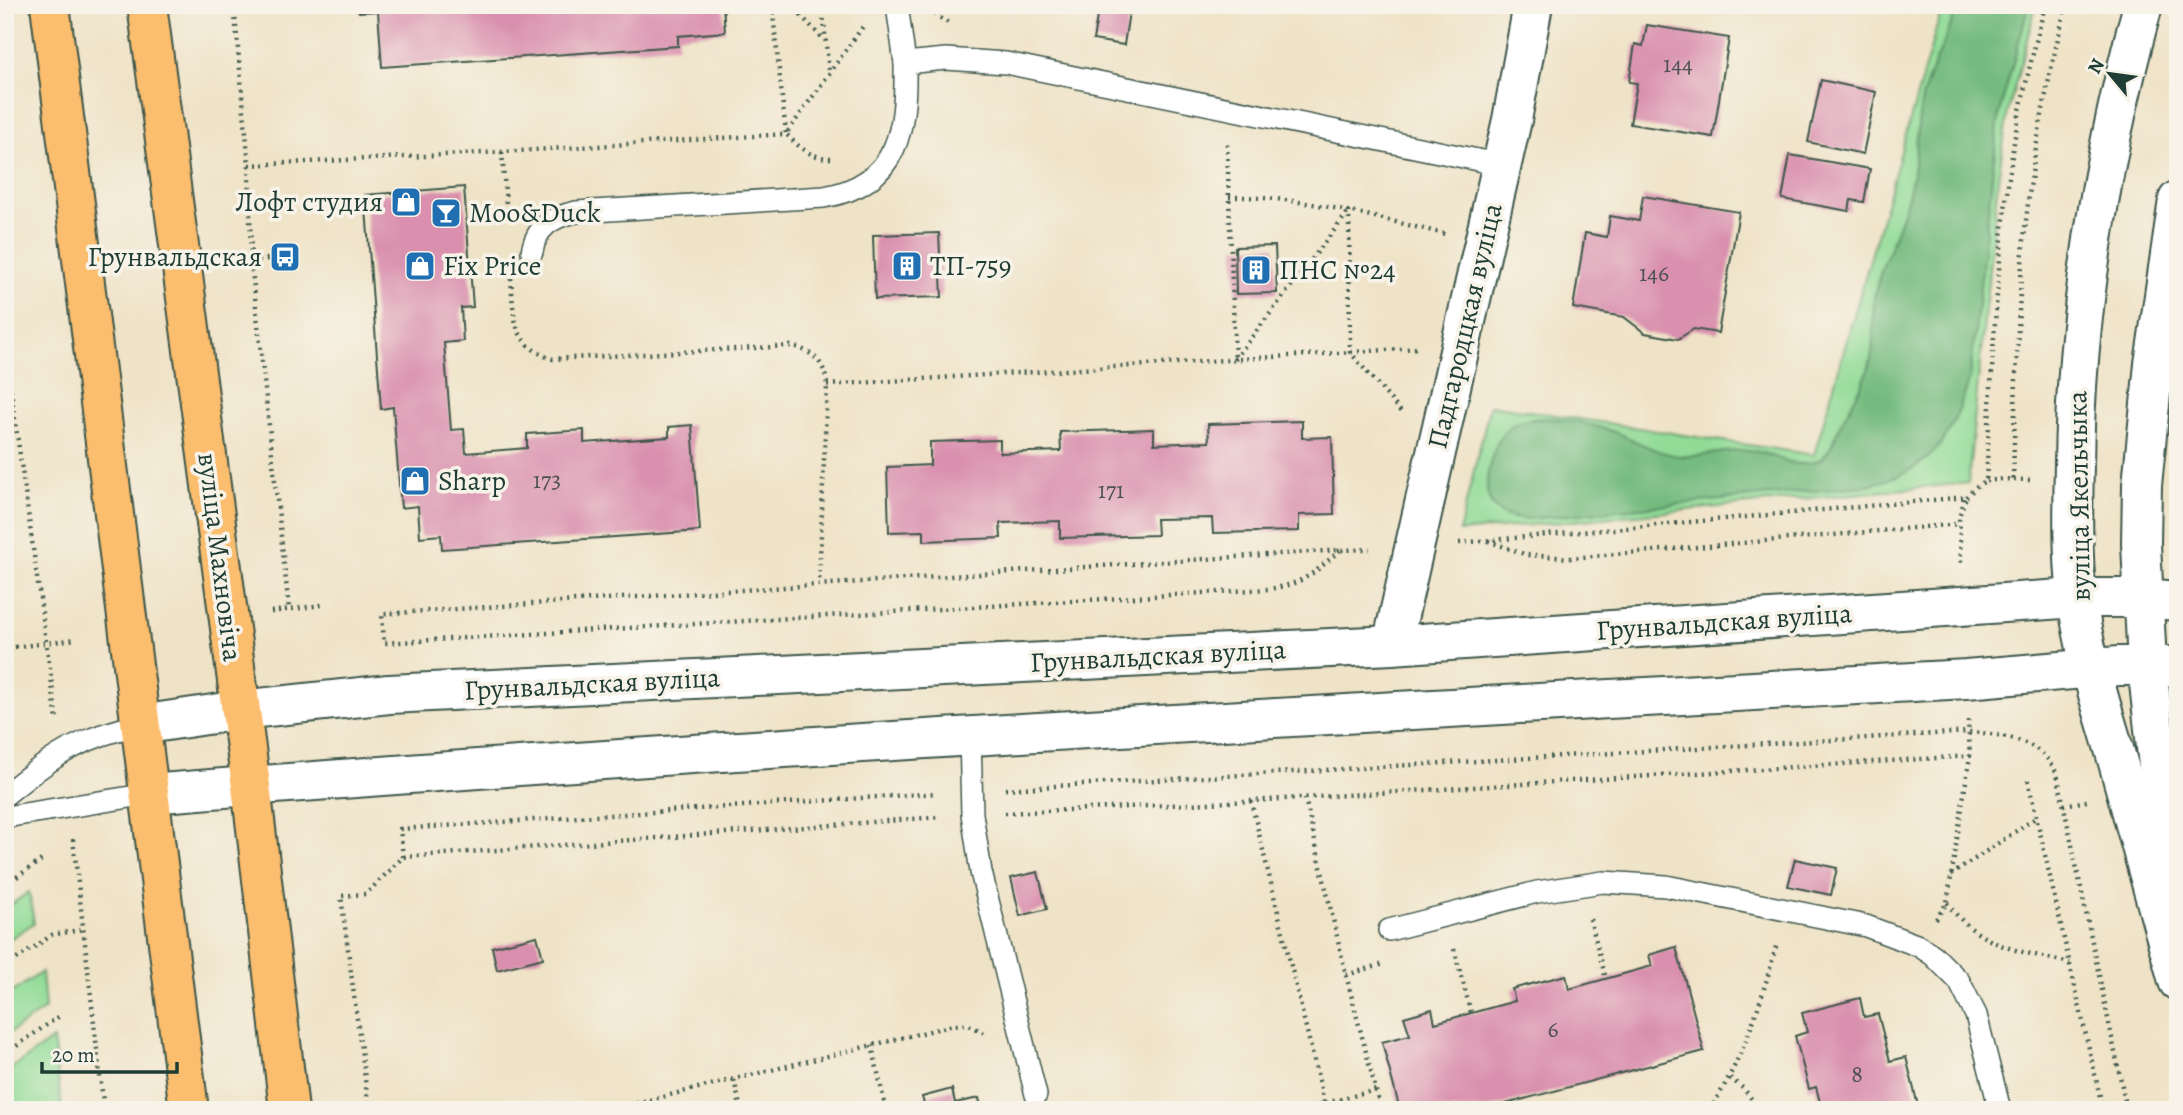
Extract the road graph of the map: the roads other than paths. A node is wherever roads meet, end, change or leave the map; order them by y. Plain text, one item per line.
1 (50, 5) edge
2 (147, 5) edge
3 (897, 5) edge
4 (1533, 5) edge
5 (2143, 5) edge
6 (905, 63) junction
7 (1502, 165) junction
8 (2178, 200) edge
9 (532, 252) dead end
10 (2077, 598) junction
11 (2160, 599) edge
12 (1392, 645) junction
13 (2162, 666) edge
14 (2090, 668) junction
15 (240, 710) junction
16 (140, 725) junction
17 (970, 736) junction
18 (251, 786) junction
19 (149, 794) junction
20 (5, 795) edge
21 (5, 817) edge
22 (1389, 930) dead end
23 (2178, 951) edge
24 (2178, 981) edge
25 (1036, 1095) dead end
26 (189, 1110) edge
27 (289, 1110) edge
28 (2000, 1110) edge

1 - 16 main road
2 - 15 main road, вуліца Махновіча
3 - 6 lane
4 - 7 street, Падгародцкая вуліца
5 - 10 street, вуліца Якельчыка
6 - 7 lane
6 - 9 lane
7 - 12 street, Падгародцкая вуліца
8 - 11 street
10 - 11 street, Грунвальдская вуліца
10 - 12 street, Грунвальдская вуліца
10 - 14 street, вуліца Якельчыка
11 - 13 street
12 - 15 street, Грунвальдская вуліца
13 - 14 street
13 - 23 street
14 - 17 street
14 - 24 street, вуліца Якельчыка
15 - 16 street, Грунвальдская вуліца
15 - 18 main road, вуліца Махновіча
16 - 19 main road
16 - 20 lane
17 - 18 street
17 - 25 lane
18 - 19 street
18 - 27 main road, вуліца Махновіча
19 - 21 lane
19 - 26 main road
22 - 28 lane

